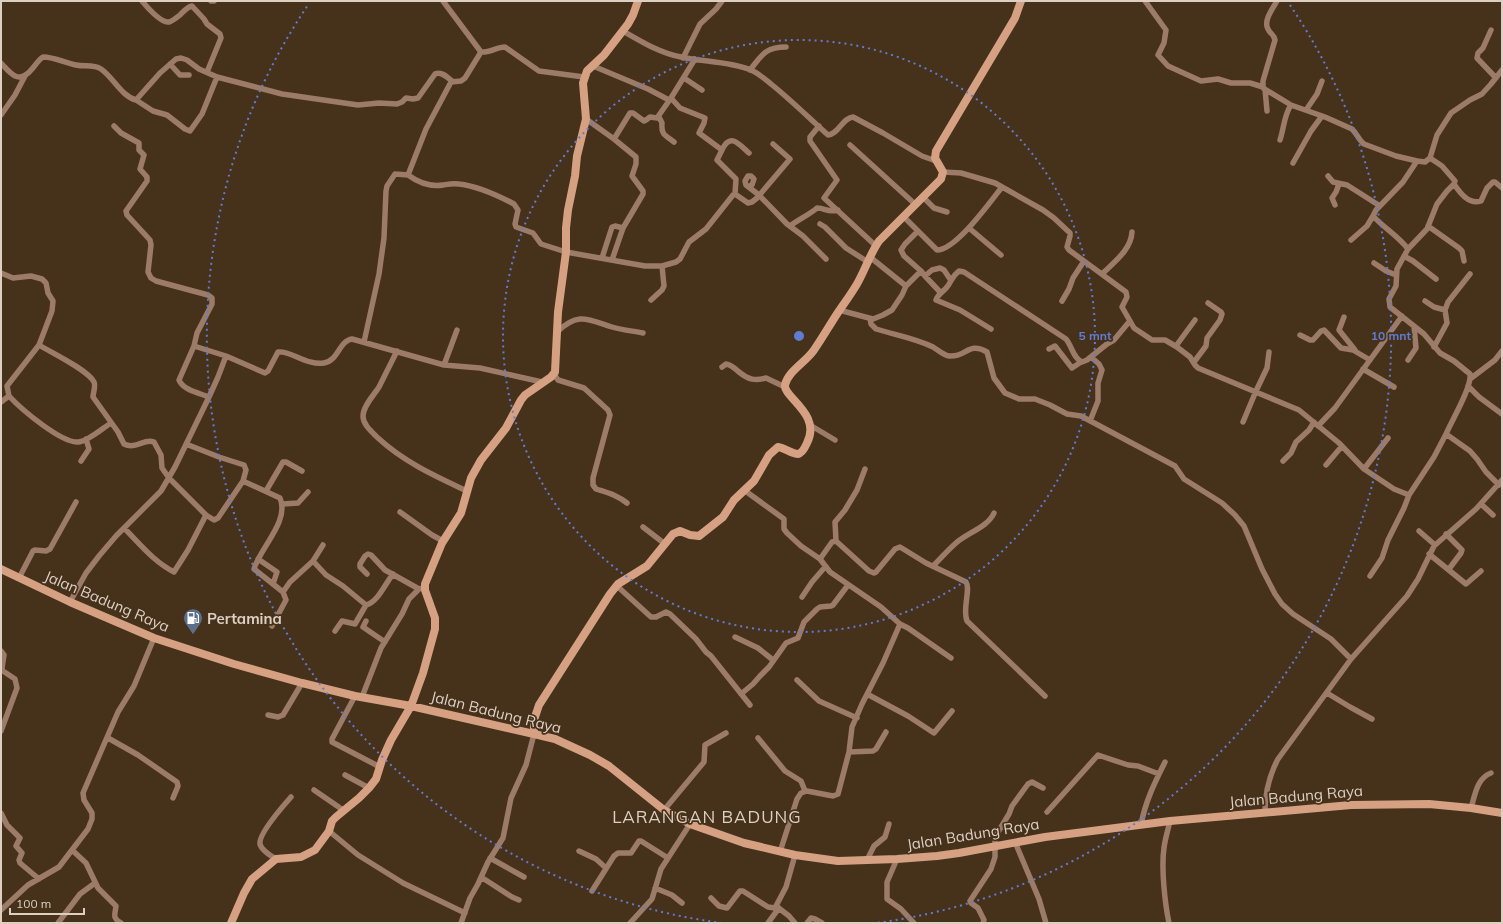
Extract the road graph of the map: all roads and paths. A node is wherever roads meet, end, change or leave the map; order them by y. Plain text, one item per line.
1 (142, 1) edge
2 (198, 1) edge
3 (211, 1) edge
4 (214, 1) edge
5 (443, 1) edge
6 (638, 1) edge
7 (722, 1) edge
8 (1021, 1) edge
9 (1145, 1) edge
10 (1277, 1) edge
11 (192, 6) junction
12 (1491, 30) dead end
13 (623, 31) junction
14 (786, 47) dead end
15 (481, 52) junction
16 (683, 58) junction
17 (696, 59) junction
18 (1, 63) edge
19 (170, 64) junction
20 (593, 66) junction
21 (750, 70) junction
22 (1502, 70) edge
23 (207, 72) junction
24 (25, 76) junction
25 (189, 76) dead end
26 (217, 77) junction
27 (584, 77) junction
28 (684, 78) junction
29 (1496, 78) junction
30 (452, 81) junction
31 (1322, 81) dead end
32 (1264, 88) junction
33 (702, 90) dead end
34 (670, 99) junction
35 (136, 100) junction
36 (1291, 105) junction
37 (1306, 110) junction
38 (1267, 111) dead end
39 (1, 115) edge
40 (1322, 116) junction
41 (659, 117) junction
42 (586, 119) junction
43 (114, 126) dead end
44 (819, 126) junction
45 (614, 139) junction
46 (1280, 140) dead end
47 (674, 142) dead end
48 (773, 144) dead end
49 (850, 145) dead end
50 (722, 150) junction
51 (749, 153) dead end
52 (1430, 158) junction
53 (936, 161) junction
54 (1416, 161) junction
55 (1293, 163) dead end
56 (943, 172) junction
57 (408, 175) junction
58 (1328, 176) dead end
59 (1340, 184) junction
60 (1454, 184) junction
61 (749, 186) dead end
62 (1002, 187) junction
63 (1502, 188) edge
64 (735, 194) junction
65 (759, 195) junction
66 (924, 198) junction
67 (916, 205) junction
68 (1335, 205) dead end
69 (1380, 206) junction
70 (838, 210) junction
71 (947, 212) dead end
72 (1373, 216) junction
73 (904, 217) junction
74 (820, 224) dead end
75 (790, 226) junction
76 (1428, 226) junction
77 (623, 228) junction
78 (969, 228) junction
79 (918, 231) junction
80 (1132, 232) dead end
81 (1351, 240) dead end
82 (876, 246) junction
83 (1408, 249) junction
84 (566, 252) junction
85 (1001, 255) dead end
86 (1404, 256) junction
87 (602, 258) junction
88 (826, 259) dead end
89 (612, 260) junction
90 (869, 260) junction
91 (1084, 261) junction
92 (1464, 261) dead end
93 (1374, 263) dead end
94 (662, 266) junction
95 (1, 273) edge
96 (923, 274) junction
97 (1102, 274) junction
98 (1470, 274) dead end
99 (1396, 275) junction
100 (950, 279) junction
101 (1436, 279) dead end
102 (906, 286) junction
103 (941, 293) junction
104 (651, 300) dead end
105 (1062, 301) dead end
106 (1425, 301) dead end
107 (1208, 303) dead end
108 (839, 310) junction
109 (1445, 310) junction
110 (1402, 316) junction
111 (1344, 317) dead end
112 (870, 318) junction
113 (1195, 320) dead end
114 (1129, 322) junction
115 (1414, 326) junction
116 (991, 329) dead end
117 (457, 330) dead end
118 (557, 332) junction
119 (643, 333) dead end
120 (1300, 335) dead end
121 (364, 342) junction
122 (39, 345) junction
123 (194, 346) junction
124 (1176, 346) junction
125 (1434, 347) junction
126 (1049, 349) dead end
127 (397, 351) junction
128 (1356, 351) junction
129 (1502, 351) edge
130 (1269, 352) dead end
131 (226, 356) junction
132 (1091, 357) junction
133 (1370, 360) junction
134 (1408, 360) dead end
135 (1081, 362) junction
136 (1194, 362) junction
137 (444, 365) junction
138 (722, 367) dead end
139 (1363, 369) junction
140 (554, 374) junction
141 (1470, 379) junction
142 (542, 382) junction
143 (1468, 386) junction
144 (785, 387) junction
145 (1394, 387) dead end
146 (1256, 391) junction
147 (9, 396) junction
148 (209, 397) junction
149 (1, 402) edge
150 (1502, 414) edge
151 (1090, 421) junction
152 (1243, 422) dead end
153 (111, 423) junction
154 (1316, 424) junction
155 (810, 425) junction
156 (1446, 434) junction
157 (1388, 438) dead end
158 (86, 439) junction
159 (836, 440) dead end
160 (186, 444) junction
161 (1342, 446) junction
162 (81, 461) dead end
163 (1284, 462) dead end
164 (1326, 465) dead end
165 (865, 469) dead end
166 (1364, 469) junction
167 (302, 471) dead end
168 (169, 478) junction
169 (243, 481) junction
170 (1501, 483) edge
171 (744, 490) junction
172 (266, 491) junction
173 (467, 491) junction
174 (308, 492) dead end
175 (1408, 495) junction
176 (76, 502) dead end
177 (627, 503) dead end
178 (283, 504) junction
179 (1481, 504) junction
180 (400, 512) dead end
181 (994, 512) dead end
182 (206, 515) junction
183 (1493, 515) dead end
184 (643, 527) dead end
185 (124, 528) junction
186 (1419, 531) dead end
187 (1446, 534) junction
188 (443, 541) junction
189 (836, 541) junction
190 (665, 544) junction
191 (323, 545) dead end
192 (1435, 545) junction
193 (1429, 554) junction
194 (258, 559) junction
195 (820, 559) junction
196 (313, 560) junction
197 (934, 566) junction
198 (826, 567) junction
199 (1, 569) edge
200 (1449, 569) junction
201 (1481, 571) dead end
202 (367, 574) dead end
203 (393, 574) junction
204 (1370, 576) dead end
205 (19, 578) junction
206 (273, 584) junction
207 (848, 585) junction
208 (617, 586) junction
209 (422, 588) junction
210 (283, 592) junction
211 (802, 597) dead end
212 (70, 602) junction
213 (366, 605) junction
214 (366, 622) dead end
215 (900, 624) junction
216 (272, 626) dead end
217 (335, 630) dead end
218 (735, 637) dead end
219 (154, 638) junction
220 (385, 642) junction
221 (1, 651) edge
222 (951, 658) dead end
223 (1351, 659) junction
224 (773, 660) junction
225 (797, 680) dead end
226 (302, 683) junction
227 (1327, 693) junction
228 (741, 694) junction
229 (867, 694) junction
230 (359, 696) junction
231 (1045, 696) dead end
232 (750, 705) dead end
233 (411, 706) junction
234 (952, 711) dead end
235 (268, 715) dead end
236 (856, 718) junction
237 (1372, 718) dead end
238 (1, 731) edge
239 (886, 732) dead end
240 (726, 733) dead end
241 (534, 734) junction
242 (108, 738) junction
243 (758, 738) dead end
244 (849, 752) junction
245 (1165, 762) dead end
246 (380, 767) junction
247 (1491, 773) dead end
248 (1159, 774) junction
249 (345, 775) dead end
250 (369, 788) junction
251 (1043, 788) dead end
252 (314, 790) dead end
253 (805, 791) junction
254 (291, 796) dead end
255 (172, 798) dead end
256 (1471, 808) junction
257 (343, 810) junction
258 (664, 810) junction
259 (1047, 812) dead end
260 (1265, 812) junction
261 (1, 813) edge
262 (1502, 813) edge
263 (1170, 821) junction
264 (690, 824) junction
265 (889, 824) dead end
266 (1141, 825) junction
267 (329, 831) junction
268 (1015, 842) junction
269 (995, 846) junction
270 (72, 850) junction
271 (579, 851) dead end
272 (780, 852) junction
273 (796, 855) junction
274 (490, 858) junction
275 (668, 858) junction
276 (276, 859) junction
277 (897, 859) junction
278 (868, 860) junction
279 (606, 868) junction
280 (481, 877) junction
281 (524, 877) dead end
282 (39, 879) junction
283 (95, 883) junction
284 (655, 888) junction
285 (592, 891) dead end
286 (711, 898) dead end
287 (519, 900) dead end
288 (682, 903) dead end
289 (777, 907) junction
290 (1, 910) edge
291 (465, 913) junction
292 (58, 923) edge
293 (121, 923) edge
294 (231, 923) edge
295 (462, 923) edge
296 (630, 923) edge
297 (768, 923) edge
298 (795, 923) edge
299 (807, 923) edge
300 (822, 923) edge
301 (914, 923) edge
302 (983, 923) edge
303 (1046, 923) edge
304 (1169, 923) edge

1 - 11 street
2 - 11 street
3 - 4 street
5 - 15 street
6 - 13 street
7 - 16 street
8 - 53 street
9 - 32 street
10 - 32 street
11 - 23 street
12 - 29 street
13 - 16 street
13 - 20 street
14 - 21 street
15 - 27 street
15 - 30 street
16 - 17 street
17 - 21 street
17 - 28 street
18 - 24 street
19 - 23 street
19 - 25 street
19 - 35 street
20 - 27 street
20 - 34 street
21 - 44 street
22 - 29 street
23 - 26 street
24 - 35 street
24 - 39 street
26 - 30 street
26 - 35 street
27 - 42 street
28 - 33 street
28 - 34 street
29 - 52 street
30 - 57 street
31 - 37 street
32 - 36 street
32 - 38 street
34 - 41 street
34 - 50 street
36 - 37 street
36 - 46 street
37 - 40 street
40 - 54 street
40 - 55 street
41 - 45 street
41 - 47 street
42 - 45 street
42 - 84 street
43 - 123 street
44 - 53 street
44 - 70 street
45 - 77 street
48 - 65 street
49 - 67 street
50 - 51 street
50 - 64 street
52 - 54 street
52 - 60 street
53 - 56 street
54 - 69 street
56 - 62 street
56 - 66 street
57 - 84 street
57 - 121 street
58 - 59 street
59 - 68 street
59 - 69 street
60 - 63 street
60 - 76 street
61 - 65 street
62 - 78 street
62 - 91 street
64 - 65 street
64 - 94 street
65 - 75 street
66 - 67 street
66 - 71 street
67 - 73 street
69 - 72 street
70 - 75 street
70 - 82 street
72 - 81 street
72 - 83 street
73 - 79 street
73 - 82 street
74 - 90 street
75 - 88 street
76 - 83 street
76 - 92 street
77 - 87 street
77 - 89 street
78 - 79 street
78 - 85 street
79 - 96 street
80 - 97 street
82 - 90 street
83 - 86 street
84 - 87 street
84 - 118 street
86 - 99 street
86 - 101 street
87 - 89 street
89 - 94 street
90 - 102 street
90 - 108 street
91 - 97 street
91 - 105 street
93 - 99 street
94 - 104 street
95 - 122 street
96 - 100 street
96 - 102 street
96 - 103 street
97 - 114 street
98 - 109 street
99 - 110 street
100 - 103 street
100 - 135 street
102 - 112 street
103 - 116 street
106 - 109 street
107 - 136 street
108 - 112 street
108 - 144 street
109 - 125 street
110 - 115 street
110 - 133 street
111 - 128 street
112 - 151 street
113 - 124 street
114 - 124 street
114 - 132 street
115 - 125 street
115 - 134 street
117 - 137 street
118 - 119 street
118 - 140 street
120 - 128 street
121 - 127 street
121 - 131 street
122 - 147 street
122 - 153 street
123 - 131 street
123 - 148 street
124 - 136 street
125 - 141 street
126 - 135 street
127 - 137 street
127 - 173 street
128 - 133 street
129 - 141 street
130 - 146 street
131 - 148 street
132 - 135 street
132 - 151 street
133 - 139 street
136 - 146 street
137 - 142 street
138 - 144 street
139 - 145 street
139 - 154 street
140 - 142 street
140 - 177 street
141 - 143 street
142 - 173 street
143 - 150 street
143 - 156 street
144 - 155 street
146 - 152 street
146 - 154 street
147 - 149 street
147 - 158 street
148 - 160 street
151 - 223 street
153 - 158 street
153 - 168 street
154 - 161 street
154 - 163 street
155 - 159 street
155 - 171 street
156 - 170 street
156 - 175 street
157 - 166 street
158 - 162 street
160 - 168 street
160 - 169 street
161 - 164 street
161 - 166 street
165 - 189 street
166 - 175 street
167 - 172 street
168 - 182 street
168 - 185 street
169 - 172 street
169 - 182 street
170 - 179 street
171 - 190 street
171 - 195 street
172 - 178 street
173 - 188 street
174 - 178 street
175 - 204 street
176 - 205 street
178 - 194 street
179 - 183 street
179 - 187 street
180 - 188 street
181 - 197 street
182 - 185 street
184 - 190 street
185 - 212 street
186 - 192 street
187 - 192 street
187 - 200 street
188 - 209 street
189 - 195 street
189 - 197 street
190 - 208 street
191 - 196 street
192 - 193 street
193 - 200 street
193 - 223 street
194 - 206 street
194 - 206 street
195 - 198 street
196 - 210 street
196 - 213 street
197 - 231 street
198 - 207 street
198 - 211 street
199 - 205 street, Jalan Badung Raya
200 - 201 street
202 - 203 street
203 - 209 street
203 - 213 street
205 - 212 street, Jalan Badung Raya
206 - 210 street
207 - 215 street
207 - 224 street
208 - 228 street
208 - 241 street
209 - 220 street
209 - 233 street
210 - 216 street
212 - 219 street, Jalan Badung Raya
213 - 217 street
214 - 220 street
215 - 222 street
215 - 229 street
218 - 224 street
219 - 226 street, Jalan Badung Raya
219 - 242 street
220 - 230 street
221 - 238 street
223 - 227 street
224 - 228 street
225 - 236 street
226 - 230 street, Jalan Badung Raya
226 - 235 street
227 - 237 street
227 - 260 street
228 - 232 street
229 - 234 street
229 - 236 street
230 - 233 street, Jalan Badung Raya
230 - 246 street
233 - 241 street, Jalan Badung Raya
233 - 246 street
236 - 244 street
239 - 244 street
240 - 258 street
241 - 258 street, Jalan Badung Raya
241 - 274 street
242 - 255 street
242 - 270 street
243 - 253 street
244 - 253 street
245 - 248 street
246 - 250 street
247 - 256 street
248 - 259 street
248 - 266 street
249 - 250 street
250 - 257 street
251 - 269 street
252 - 257 street
253 - 272 street
254 - 276 street
256 - 260 street, Jalan Badung Raya
256 - 262 street, Jalan Badung Raya
257 - 267 street
258 - 264 street, Jalan Badung Raya
260 - 263 street, Jalan Badung Raya
261 - 282 street
263 - 266 street, Jalan Badung Raya
263 - 304 street
264 - 272 street, Jalan Badung Raya
264 - 275 street
265 - 278 street
266 - 268 street, Jalan Badung Raya
267 - 276 street
267 - 291 street
268 - 269 street, Jalan Badung Raya
268 - 303 street
269 - 277 street, Jalan Badung Raya
269 - 302 street
270 - 282 street
270 - 283 street
271 - 279 street
272 - 273 street, Jalan Badung Raya
273 - 278 street, Jalan Badung Raya
273 - 289 street
274 - 280 street
274 - 281 street
275 - 279 street
275 - 284 street
276 - 294 street
277 - 278 street, Jalan Badung Raya
277 - 301 street
279 - 285 street
280 - 287 street
280 - 291 street
282 - 290 street
283 - 292 street
283 - 293 street
284 - 288 street
284 - 296 street
286 - 289 street
289 - 297 street
289 - 298 street
291 - 295 street
299 - 300 street

